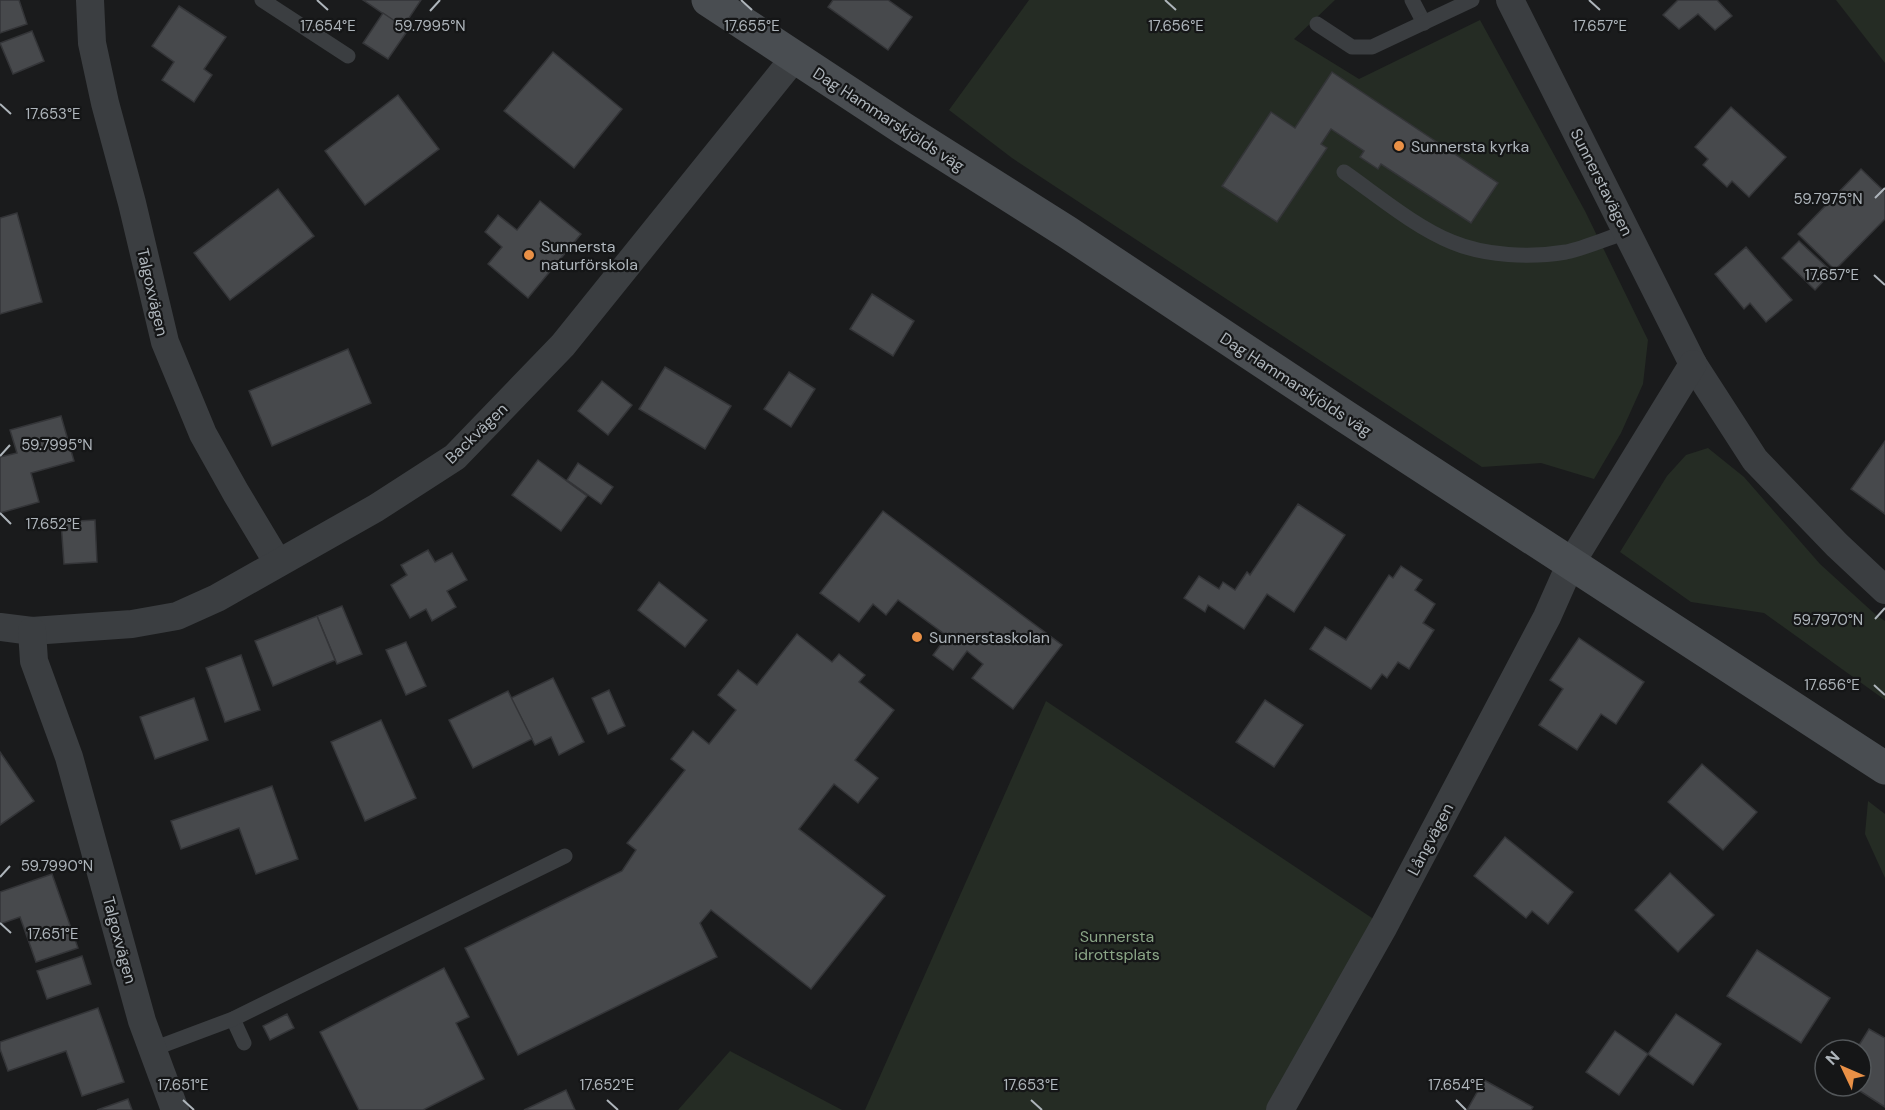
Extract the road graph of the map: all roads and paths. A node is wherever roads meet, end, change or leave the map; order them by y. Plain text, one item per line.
1 (90, 0) edge
2 (262, 0) edge
3 (708, 0) edge
4 (1412, 0) edge
5 (1472, 0) edge
6 (1510, 0) edge
7 (1424, 23) junction
8 (1317, 24) dead end
9 (348, 56) dead end
10 (795, 57) junction
11 (1344, 172) dead end
12 (1627, 232) junction
13 (1692, 364) junction
14 (278, 562) junction
15 (1571, 563) junction
16 (1885, 590) edge
17 (0, 627) edge
18 (32, 631) junction
19 (1885, 768) edge
20 (565, 856) dead end
21 (233, 1019) junction
22 (244, 1042) dead end
23 (153, 1049) junction
24 (175, 1110) edge
25 (1280, 1110) edge

1 - 14 street, Talgoxvägen
2 - 9 lane
3 - 10 main road, Dag Hammarskjölds väg
4 - 7 lane
5 - 7 lane
6 - 12 street, Sunnerstavägen
7 - 8 lane
10 - 14 street, Backvägen
10 - 15 main road, Dag Hammarskjölds väg
11 - 12 lane
12 - 13 street, Sunnerstavägen
13 - 15 street
13 - 16 street, Sunnerstavägen
14 - 18 street, Backvägen
15 - 19 main road, Dag Hammarskjölds väg
15 - 25 street, Långvägen
17 - 18 street, Backvägen
18 - 23 street, Talgoxvägen
20 - 21 lane
21 - 22 lane
21 - 23 lane
23 - 24 street, Talgoxvägen

